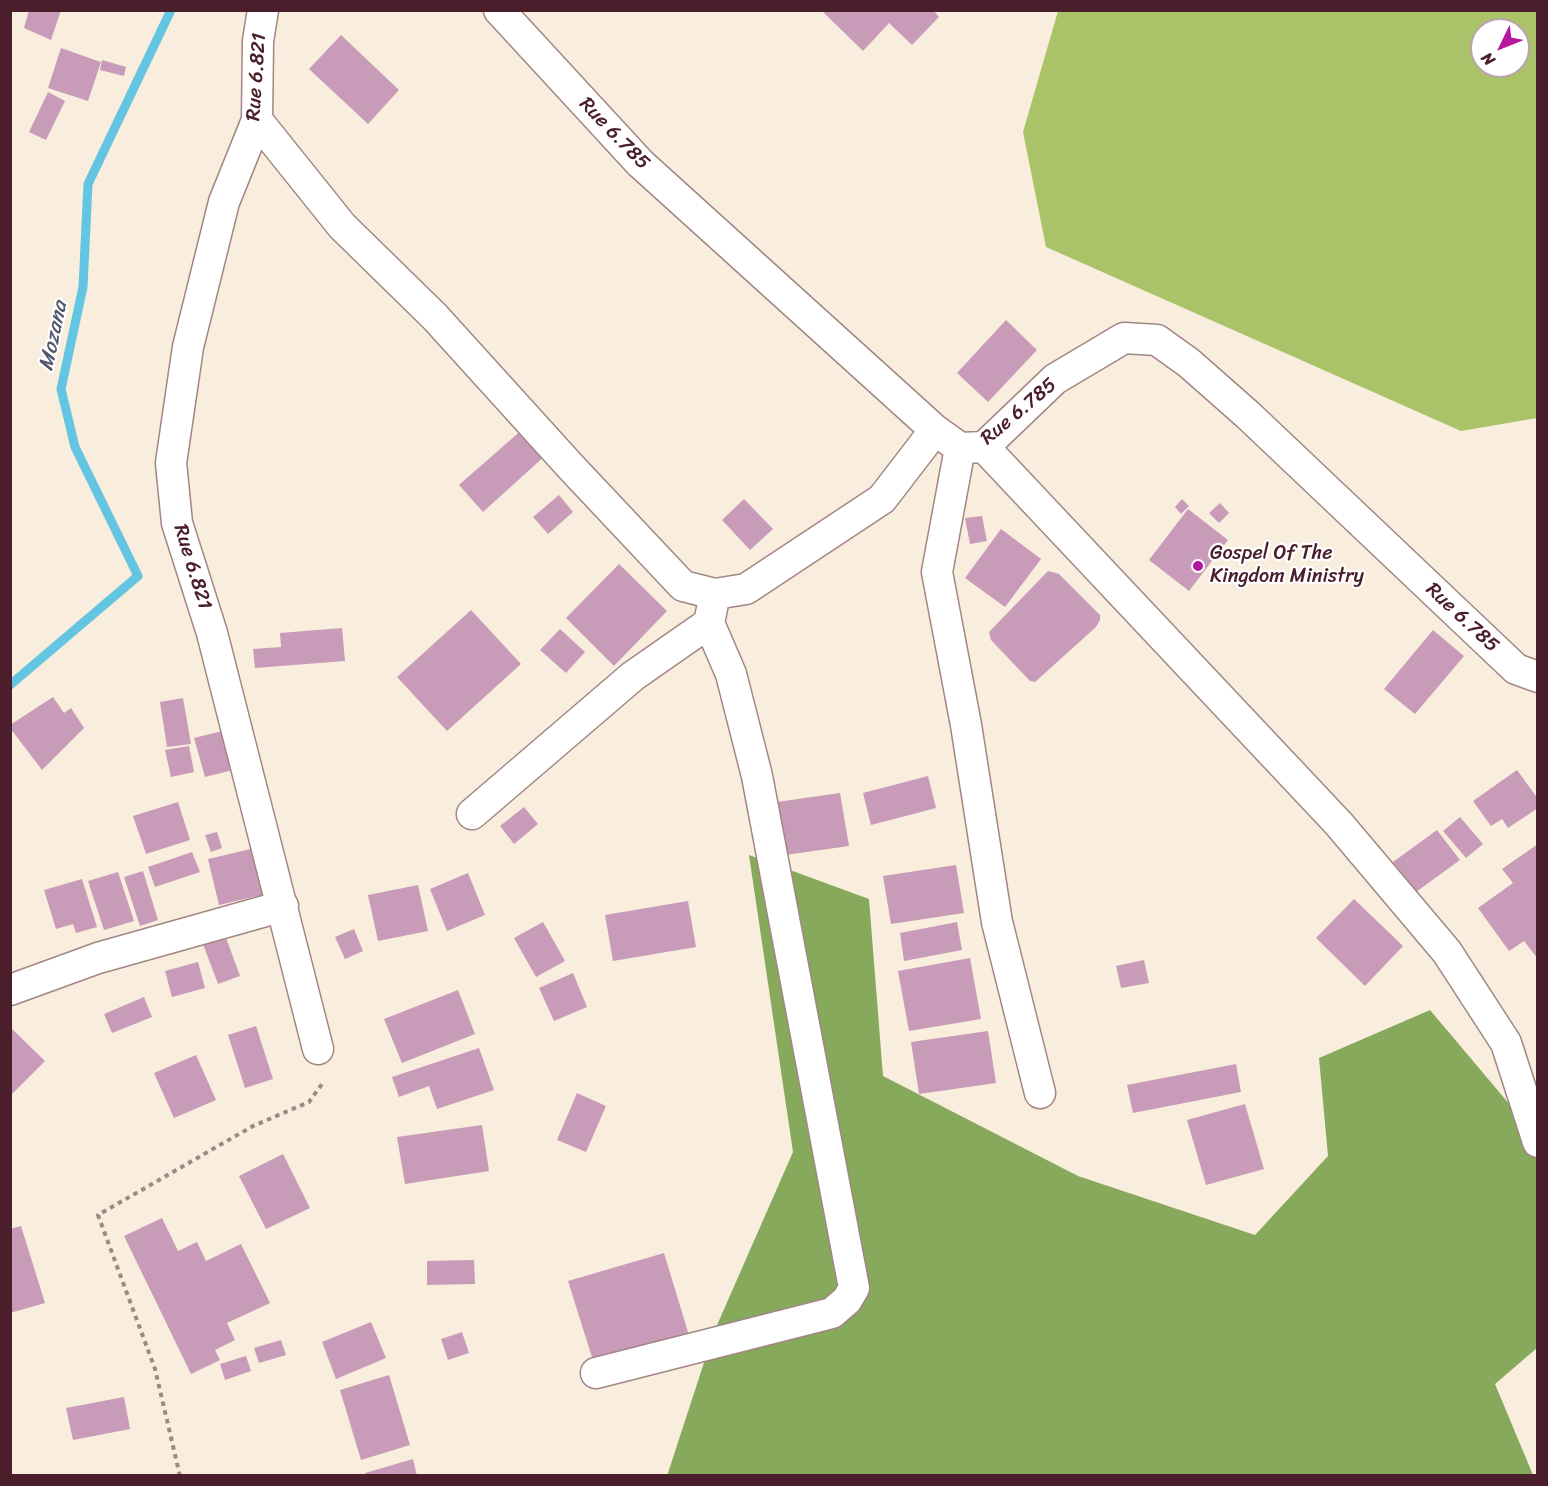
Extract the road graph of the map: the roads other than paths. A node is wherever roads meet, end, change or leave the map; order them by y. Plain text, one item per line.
1 (262, 10) edge
2 (499, 10) edge
3 (257, 120) junction
4 (935, 430) junction
5 (972, 447) junction
6 (712, 608) junction
7 (1538, 677) edge
8 (472, 814) dead end
9 (283, 906) junction
10 (10, 990) edge
11 (318, 1049) road end
12 (1040, 1093) dead end
13 (1538, 1142) edge
14 (596, 1373) dead end

1 - 3 street, Rue 6.821
2 - 4 street, Rue 6.785
3 - 6 street
3 - 9 street, Rue 6.821
4 - 5 street, Rue 6.785
4 - 6 street
5 - 7 street, Rue 6.785
5 - 12 street
5 - 13 street
6 - 8 street
6 - 14 street
9 - 10 street
9 - 11 street, Rue 6.821

